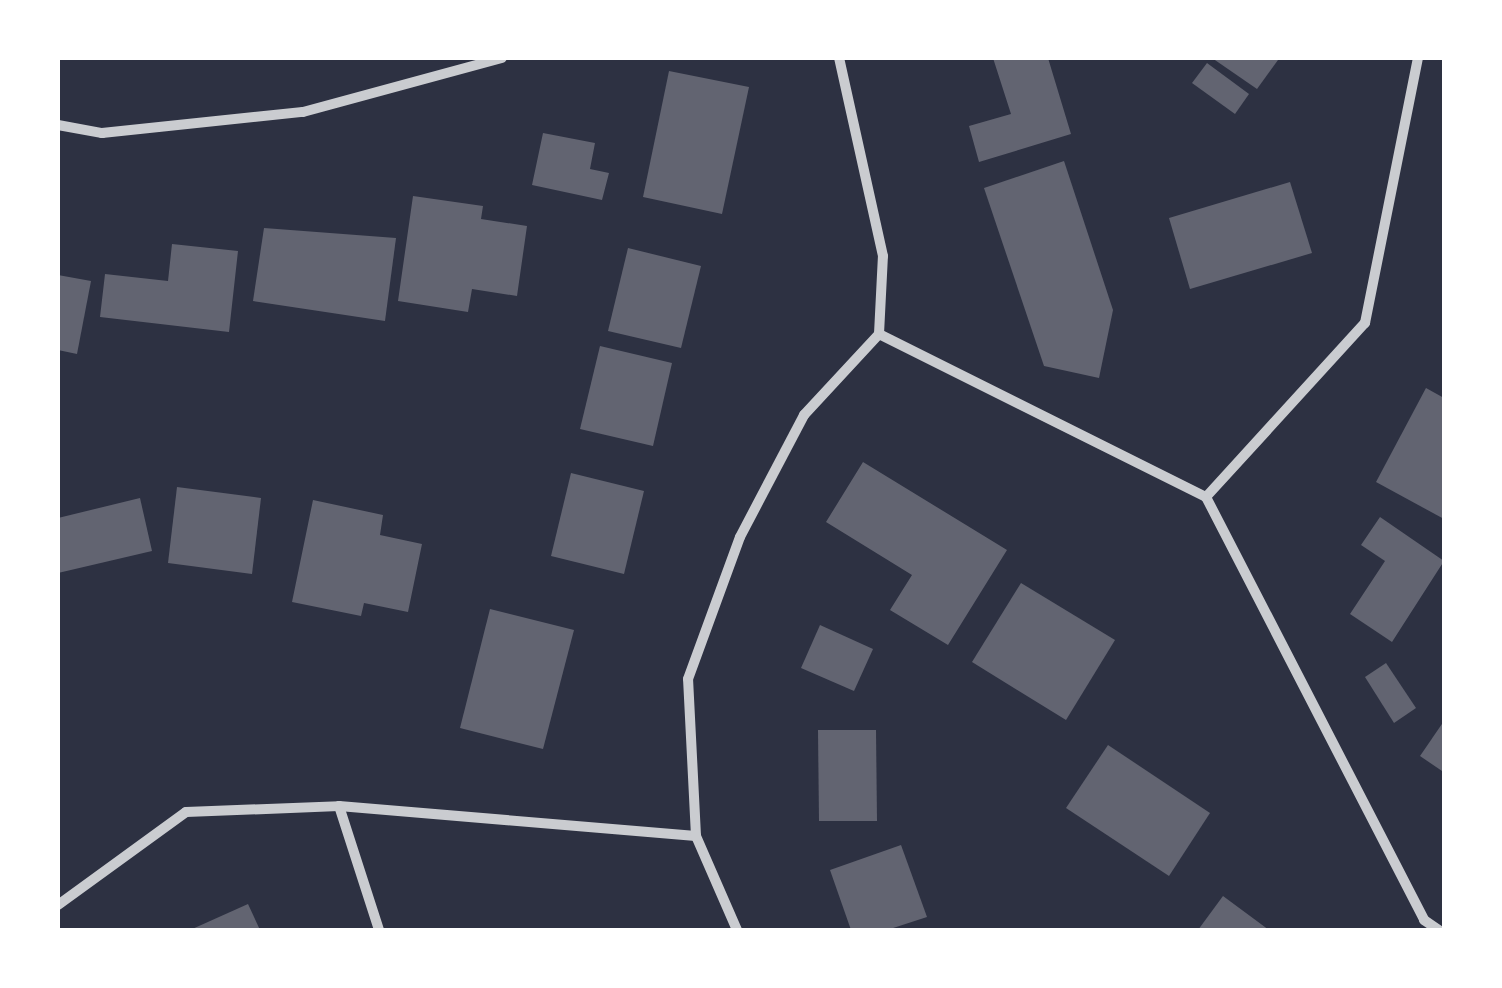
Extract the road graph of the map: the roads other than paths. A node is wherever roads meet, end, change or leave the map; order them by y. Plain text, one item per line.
1 (502, 58) edge
2 (839, 58) edge
3 (1418, 58) edge
4 (58, 125) edge
5 (879, 334) junction
6 (1206, 497) junction
7 (339, 806) junction
8 (696, 836) junction
9 (58, 905) edge
10 (380, 930) edge
11 (737, 930) edge
12 (1438, 930) edge

1 - 4 street
2 - 5 street
3 - 6 street
5 - 6 street
5 - 8 street
6 - 12 street
7 - 8 street
7 - 9 street
7 - 10 street
8 - 11 street

